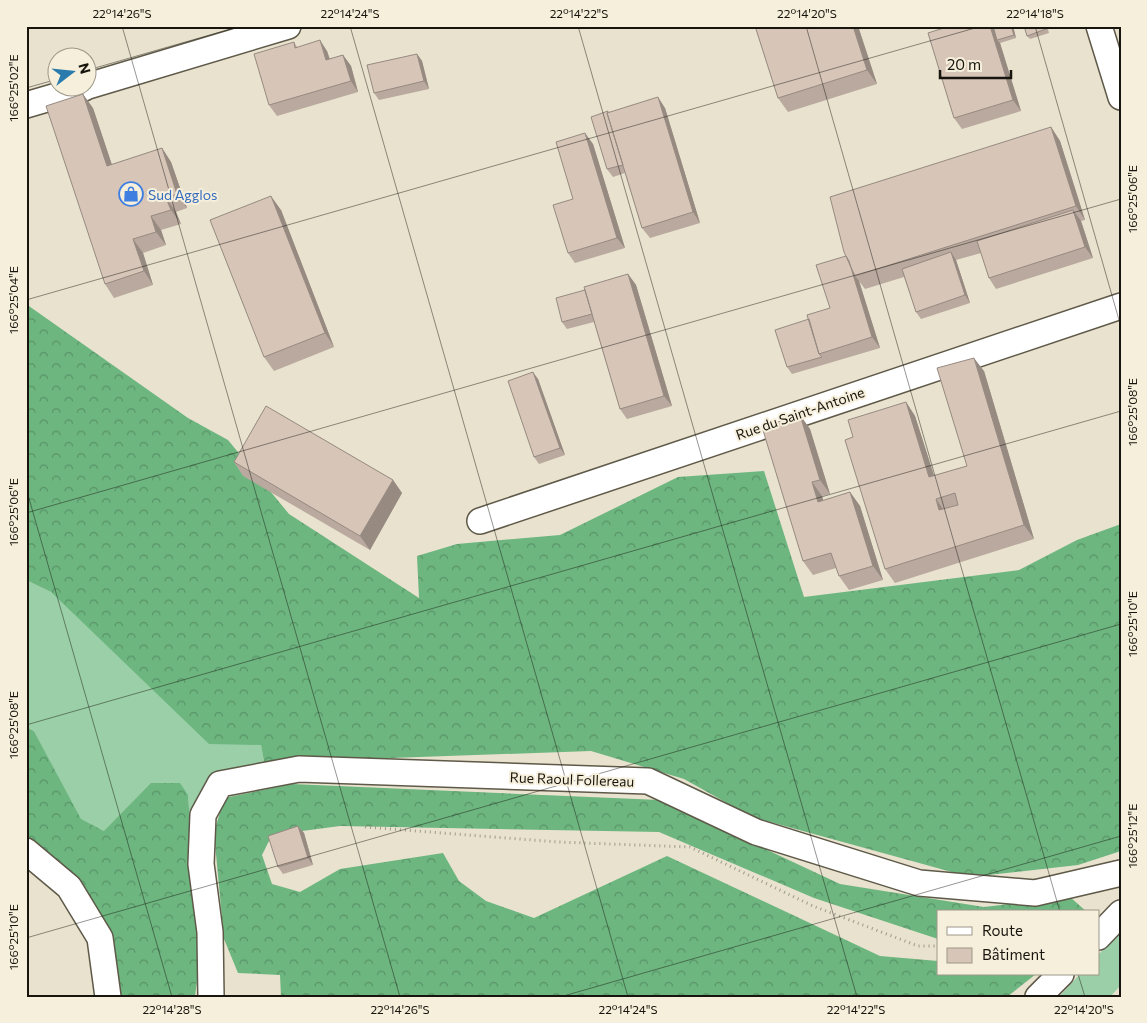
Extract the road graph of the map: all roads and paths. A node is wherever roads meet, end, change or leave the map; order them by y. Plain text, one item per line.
1 (288, 26) edge
2 (1099, 26) edge
3 (98, 83) edge
4 (1121, 97) edge
5 (49, 98) edge
6 (26, 105) edge
7 (1121, 306) edge
8 (480, 521) dead end
9 (365, 826) dead end
10 (26, 851) edge
11 (1121, 872) edge
12 (1121, 913) edge
13 (1100, 935) edge
14 (937, 946) edge
15 (1059, 976) edge
16 (108, 997) edge
17 (211, 997) edge
18 (1038, 997) edge

1 - 3 street
2 - 4 street
5 - 6 street
7 - 8 street, Rue du Saint-Antoine
9 - 14 path
10 - 16 street
11 - 17 street, Rue Raoul Follereau
12 - 13 street
15 - 18 street

